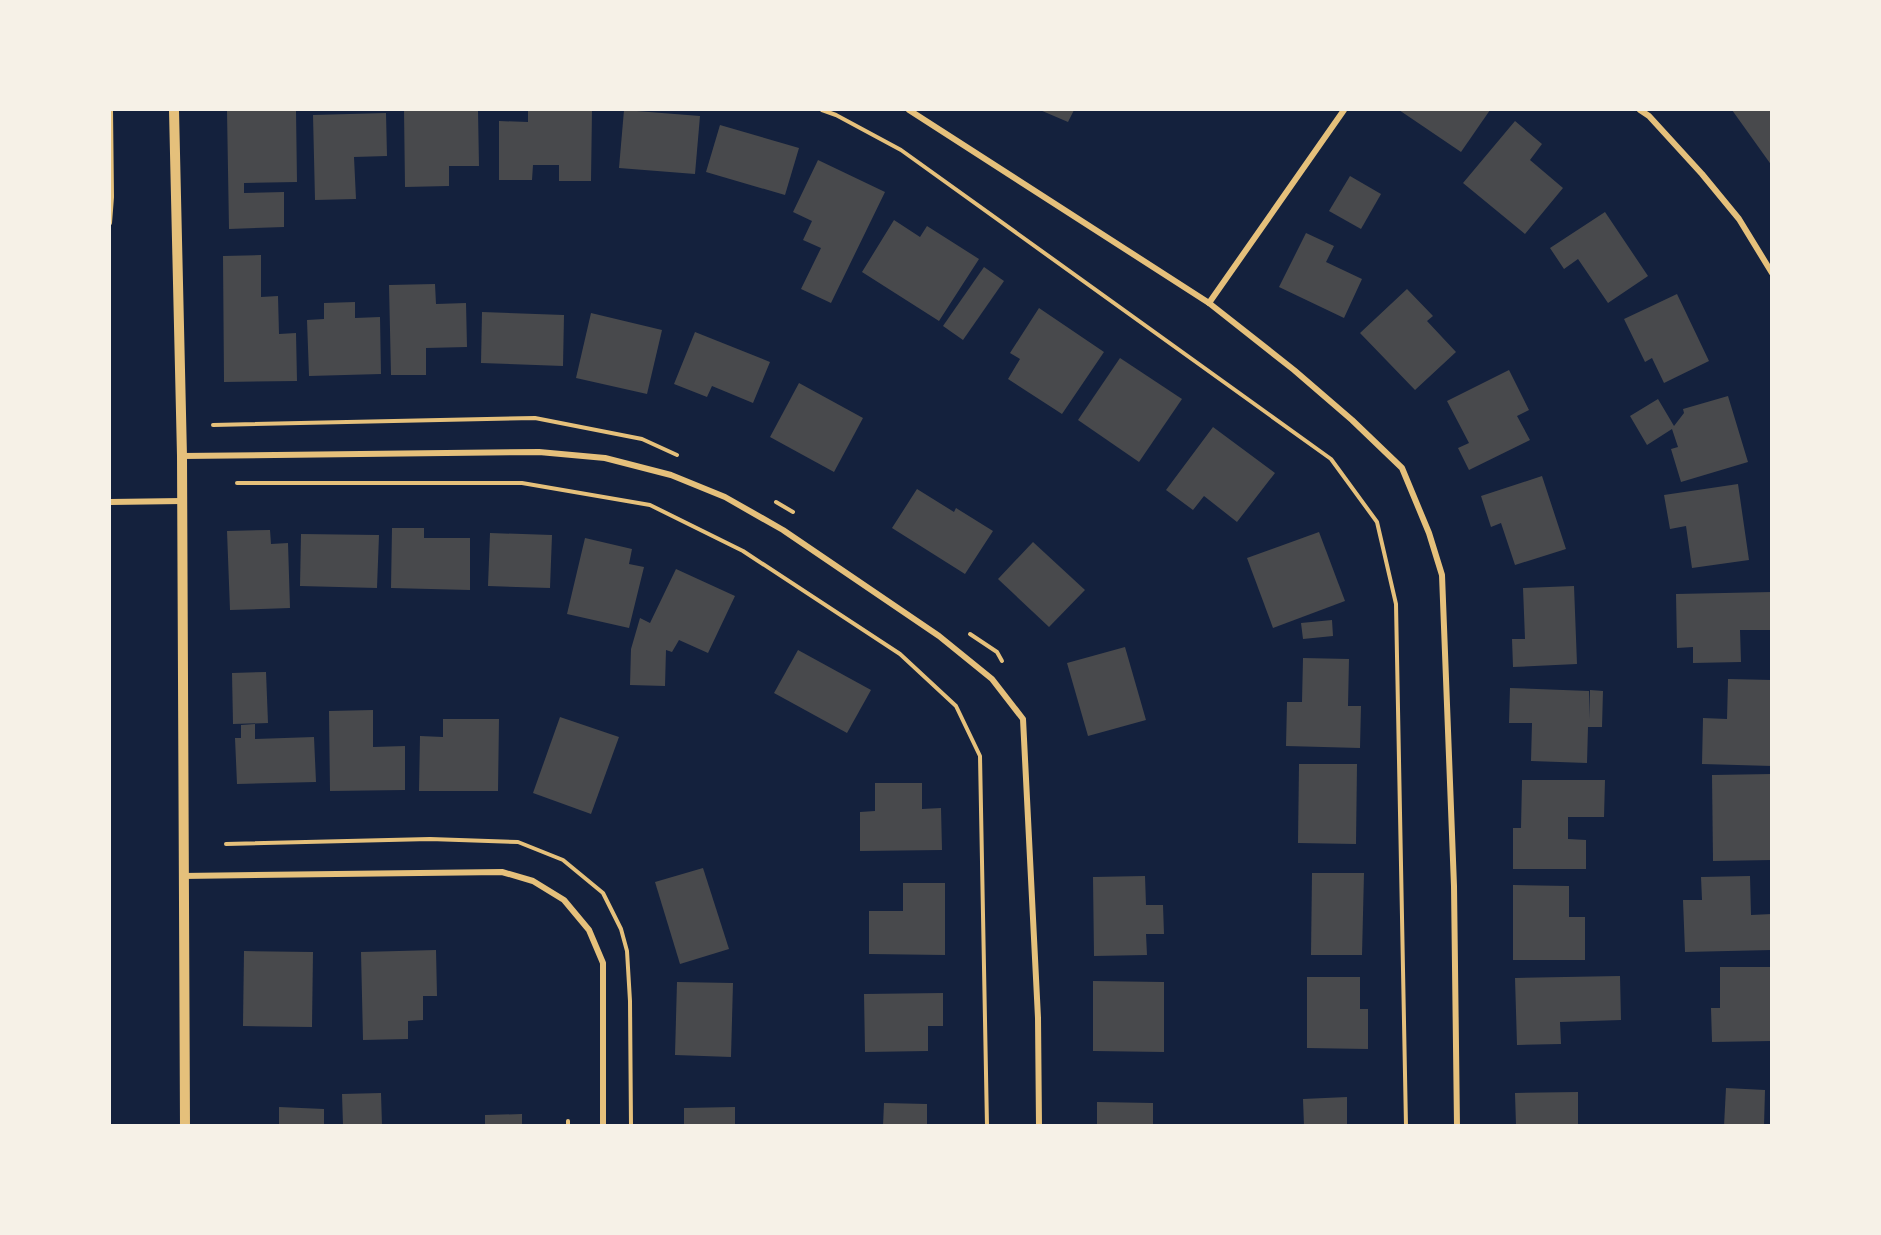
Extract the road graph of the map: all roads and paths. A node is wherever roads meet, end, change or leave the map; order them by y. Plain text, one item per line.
1 (111, 110) edge
2 (174, 110) edge
3 (822, 110) edge
4 (909, 110) edge
5 (1344, 110) edge
6 (1640, 110) edge
7 (110, 223) edge
8 (1772, 273) edge
9 (1209, 303) junction
10 (213, 425) dead end
11 (182, 456) junction
12 (683, 458) dead end
13 (237, 483) dead end
14 (182, 501) junction
15 (775, 501) dead end
16 (110, 502) edge
17 (795, 513) dead end
18 (968, 632) dead end
19 (1003, 662) dead end
20 (226, 844) dead end
21 (183, 876) junction
22 (185, 1125) edge
23 (603, 1125) edge
24 (631, 1125) edge
25 (987, 1125) edge
26 (1039, 1125) edge
27 (1406, 1125) edge
28 (1457, 1125) edge

1 - 7 path
2 - 11 street
3 - 27 path
4 - 9 street
5 - 9 street
6 - 8 street
9 - 28 street
10 - 12 path
11 - 14 street
11 - 26 street
13 - 25 path
14 - 16 street
14 - 21 street
15 - 17 path
18 - 19 path
20 - 24 path
21 - 22 street
21 - 23 street

